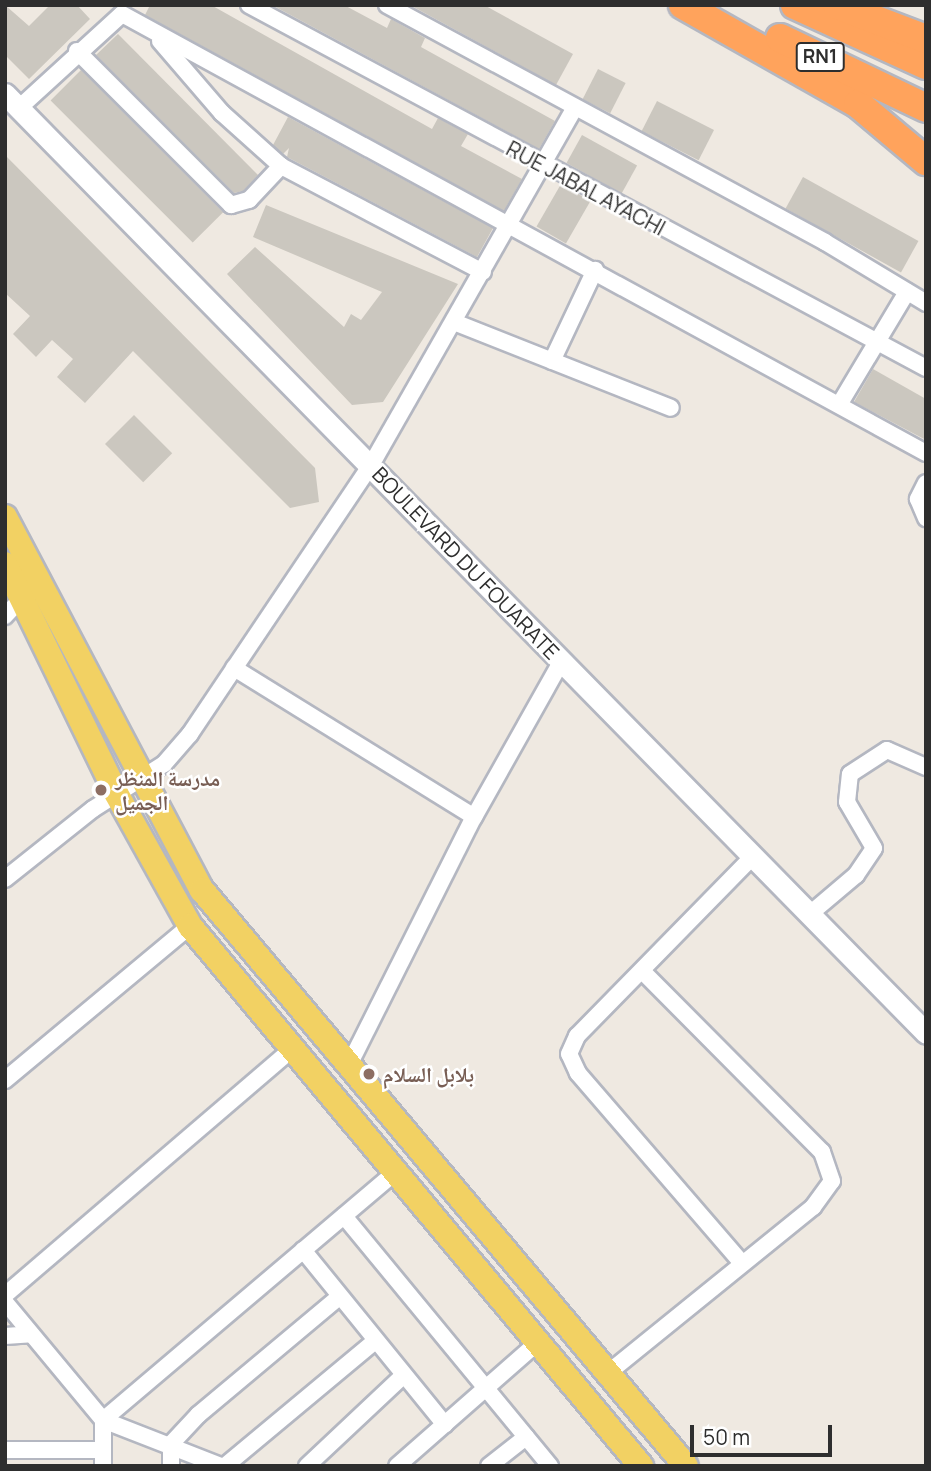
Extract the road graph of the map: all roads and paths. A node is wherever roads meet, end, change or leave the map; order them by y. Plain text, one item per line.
1 (248, 5) edge
2 (387, 5) edge
3 (683, 5) edge
4 (715, 5) edge
5 (795, 5) edge
6 (837, 5) edge
7 (154, 34) junction
8 (926, 39) edge
9 (77, 51) junction
10 (926, 65) edge
11 (12, 101) edge
12 (575, 108) junction
13 (926, 108) edge
14 (926, 161) edge
15 (281, 166) junction
16 (543, 166) junction
17 (513, 222) junction
18 (595, 270) junction
19 (483, 272) junction
20 (907, 292) junction
21 (926, 303) edge
22 (454, 322) junction
23 (874, 341) junction
24 (552, 360) junction
25 (926, 368) edge
26 (839, 405) junction
27 (671, 408) dead end
28 (926, 453) edge
29 (371, 465) junction
30 (926, 483) edge
31 (5, 517) edge
32 (926, 518) edge
33 (5, 564) edge
34 (23, 597) junction
35 (5, 616) edge
36 (561, 662) junction
37 (234, 668) junction
38 (926, 767) edge
39 (141, 782) junction
40 (116, 793) junction
41 (474, 817) junction
42 (754, 855) junction
43 (5, 879) edge
44 (811, 913) junction
45 (190, 926) junction
46 (642, 971) junction
47 (926, 1033) edge
48 (292, 1049) junction
49 (349, 1065) junction
50 (5, 1080) edge
51 (395, 1172) junction
52 (344, 1216) junction
53 (303, 1250) junction
54 (741, 1262) junction
55 (5, 1295) edge
56 (340, 1297) junction
57 (5, 1302) edge
58 (31, 1334) junction
59 (5, 1335) edge
60 (374, 1342) junction
61 (538, 1342) junction
62 (608, 1373) junction
63 (404, 1375) junction
64 (486, 1386) junction
65 (103, 1420) junction
66 (445, 1425) junction
67 (526, 1437) junction
68 (171, 1444) junction
69 (5, 1450) edge
70 (103, 1458) edge
71 (170, 1466) edge
72 (223, 1466) edge
73 (307, 1466) edge
74 (397, 1466) edge
75 (489, 1466) edge
76 (550, 1466) edge
77 (641, 1466) edge
78 (686, 1466) edge

1 - 16 street, RUE JABAL AYACHI
2 - 12 street
3 - 14 highway
4 - 13 highway, RN1
5 - 10 highway, RN1
6 - 8 highway
7 - 9 street
7 - 15 street
7 - 17 street
9 - 11 street
9 - 15 street
11 - 29 street, BOULEVARD DU FOUARATE
12 - 16 street
12 - 20 street
15 - 19 street
16 - 17 street
16 - 23 street, RUE JABAL AYACHI
17 - 18 street
17 - 19 street
18 - 24 street
18 - 26 street
19 - 22 street
20 - 21 street
20 - 23 street
22 - 24 street
22 - 29 street
23 - 25 street, RUE JABAL AYACHI
23 - 26 street
24 - 27 street
26 - 28 street
29 - 36 street, BOULEVARD DU FOUARATE
29 - 37 street
30 - 32 street
31 - 39 main road
33 - 34 main road
34 - 35 street
34 - 40 main road
36 - 41 street
36 - 42 street, BOULEVARD DU FOUARATE
37 - 39 street
37 - 41 street
38 - 44 street
39 - 40 street
39 - 49 main road
40 - 43 street
40 - 45 main road
41 - 49 street
42 - 44 street, BOULEVARD DU FOUARATE
42 - 46 street
44 - 47 street, BOULEVARD DU FOUARATE
45 - 48 main road
45 - 50 street
46 - 54 street
46 - 54 street
48 - 51 main road
48 - 55 street
49 - 62 main road
51 - 52 street
51 - 61 main road
52 - 53 street
52 - 64 street
53 - 56 street
53 - 65 street
54 - 62 street
56 - 60 street
56 - 68 street
57 - 58 street
58 - 59 street
58 - 65 street
60 - 63 street
60 - 72 street
61 - 64 street
61 - 77 main road
62 - 78 main road
63 - 66 street
63 - 73 street
64 - 66 street
64 - 67 street
65 - 68 street
65 - 70 street
66 - 74 street
67 - 75 street
67 - 76 street
68 - 71 street
68 - 72 street
69 - 70 street

